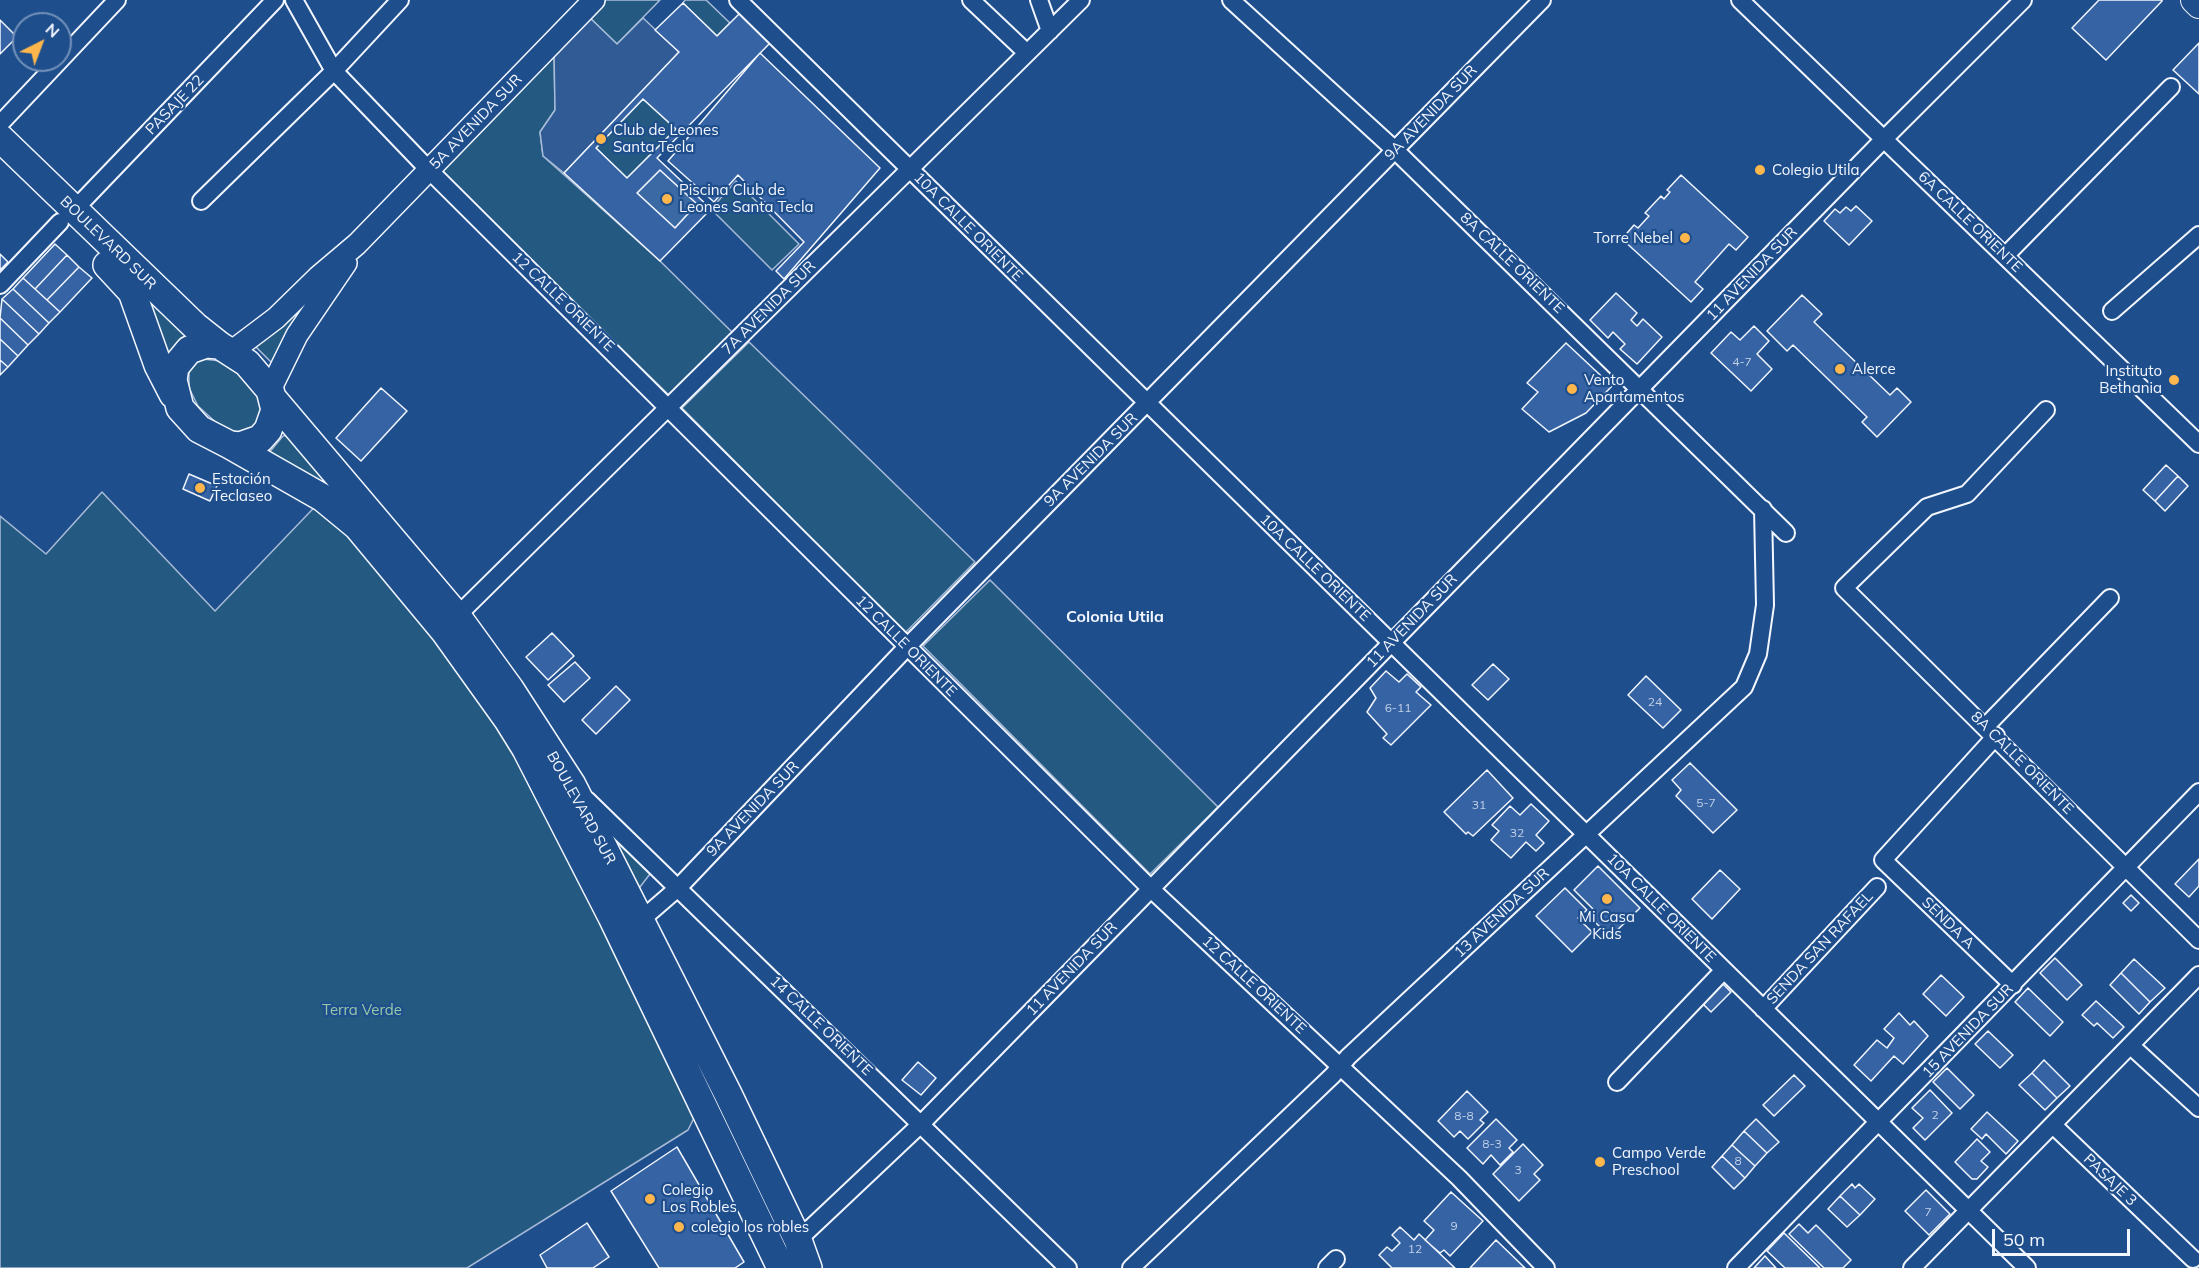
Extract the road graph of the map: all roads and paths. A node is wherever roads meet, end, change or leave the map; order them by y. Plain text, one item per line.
1 (117, 0) edge
2 (275, 0) edge
3 (294, 0) edge
4 (400, 0) edge
5 (594, 0) edge
6 (738, 0) edge
7 (970, 0) edge
8 (1039, 0) edge
9 (1081, 0) edge
10 (1231, 0) edge
11 (1542, 0) edge
12 (1740, 0) edge
13 (2023, 0) edge
14 (2194, 0) edge
15 (2199, 5) edge
16 (1050, 31) junction
17 (1027, 53) junction
18 (334, 71) junction
19 (2171, 87) dead end
20 (0, 124) edge
21 (0, 138) edge
22 (1884, 139) junction
23 (1395, 150) junction
24 (0, 163) edge
25 (909, 169) junction
26 (429, 170) junction
27 (201, 201) dead end
28 (67, 216) junction
29 (2199, 235) edge
30 (357, 244) junction
31 (2005, 256) junction
32 (0, 285) edge
33 (2112, 311) dead end
34 (225, 349) junction
35 (1640, 388) junction
36 (272, 395) junction
37 (176, 399) junction
38 (1147, 403) junction
39 (669, 406) junction
40 (2046, 410) dead end
41 (2199, 444) edge
42 (230, 445) junction
43 (1763, 509) junction
44 (1786, 533) dead end
45 (2110, 598) dead end
46 (457, 616) junction
47 (1391, 643) junction
48 (907, 647) junction
49 (1991, 731) junction
50 (572, 785) junction
51 (2199, 792) edge
52 (1586, 834) junction
53 (2126, 868) junction
54 (1877, 887) dead end
55 (678, 888) junction
56 (1151, 888) junction
57 (641, 920) junction
58 (2199, 940) edge
59 (1724, 970) junction
60 (2199, 975) edge
61 (2013, 985) junction
62 (1763, 1009) junction
63 (2131, 1046) junction
64 (1340, 1066) junction
65 (1617, 1082) dead end
66 (2199, 1108) edge
67 (922, 1123) junction
68 (1879, 1123) junction
69 (2053, 1125) junction
70 (1969, 1211) junction
71 (798, 1240) junction
72 (2193, 1259) dead end
73 (1544, 1267) edge
74 (781, 1268) edge
75 (808, 1268) edge
76 (1068, 1268) edge
77 (1131, 1268) edge
78 (1736, 1268) edge
79 (1912, 1268) edge
80 (2027, 1268) edge

1 - 20 street
2 - 28 street, PASAJE 22
3 - 18 street, 12 CALLE ORIENTE
4 - 18 street
5 - 26 street, 5A AVENIDA SUR
6 - 25 street, 10A CALLE ORIENTE
7 - 17 street
8 - 16 street
9 - 16 street, 7A AVENIDA SUR
10 - 23 street, 8A CALLE ORIENTE
11 - 23 street, 9A AVENIDA SUR
12 - 22 street, 6A CALLE ORIENTE
13 - 22 street, 11 AVENIDA SUR
14 - 15 main road
16 - 17 street, 7A AVENIDA SUR
17 - 25 street, 7A AVENIDA SUR
18 - 26 street, 12 CALLE ORIENTE
18 - 27 street
19 - 31 street
21 - 28 highway, BOULEVARD SUR
22 - 31 street, 6A CALLE ORIENTE
22 - 35 street, 11 AVENIDA SUR
23 - 35 street, 8A CALLE ORIENTE
23 - 38 street, 9A AVENIDA SUR
24 - 28 highway, BOULEVARD SUR
25 - 38 street, 10A CALLE ORIENTE
25 - 39 street, 7A AVENIDA SUR
26 - 30 street, 5A AVENIDA SUR
26 - 39 street, 12 CALLE ORIENTE
28 - 32 street, PASAJE 22
28 - 34 highway, BOULEVARD SUR
28 - 37 highway, BOULEVARD SUR
29 - 33 street
30 - 34 street, 5A AVENIDA SUR
30 - 36 street, 5A AVENIDA SUR
31 - 41 street, 6A CALLE ORIENTE
34 - 36 highway
34 - 37 highway
35 - 43 street, 8A CALLE ORIENTE
35 - 47 street, 11 AVENIDA SUR
36 - 42 highway
36 - 46 highway, BOULEVARD SUR
37 - 42 highway
38 - 47 street, 10A CALLE ORIENTE
38 - 48 street, 9A AVENIDA SUR
39 - 46 street, 7A AVENIDA SUR
39 - 48 street, 12 CALLE ORIENTE
40 - 49 street, 8A CALLE ORIENTE
42 - 74 highway, BOULEVARD SUR
43 - 44 street, 8A CALLE ORIENTE
43 - 52 street, 13 AVENIDA SUR
45 - 49 street
46 - 50 highway, BOULEVARD SUR
47 - 52 street, 10A CALLE ORIENTE
47 - 56 street, 11 AVENIDA SUR
48 - 55 street, 9A AVENIDA SUR
48 - 56 street, 12 CALLE ORIENTE
49 - 53 street, 8A CALLE ORIENTE
49 - 61 street, SENDA A
50 - 55 street, 14 CALLE ORIENTE
50 - 57 highway, BOULEVARD SUR
51 - 53 street, 15 AVENIDA SUR
52 - 59 street, 10A CALLE ORIENTE
52 - 64 street, 13 AVENIDA SUR
53 - 58 street, 8A CALLE ORIENTE
53 - 61 street, 15 AVENIDA SUR
54 - 62 street, SENDA SAN RAFAEL
55 - 57 street, 9A AVENIDA SUR
55 - 67 street, 14 CALLE ORIENTE
56 - 64 street, 12 CALLE ORIENTE
56 - 67 street, 11 AVENIDA SUR
57 - 71 highway, BOULEVARD SUR
59 - 62 street, 10A CALLE ORIENTE
59 - 65 street
60 - 63 street
61 - 68 street, 15 AVENIDA SUR
62 - 68 street, 10A CALLE ORIENTE
63 - 66 street
63 - 69 street
64 - 73 street, 12 CALLE ORIENTE
64 - 77 street, 13 AVENIDA SUR
67 - 71 street, 11 AVENIDA SUR
67 - 76 street, 14 CALLE ORIENTE
68 - 70 street, 10A CALLE ORIENTE
68 - 78 street, 15 AVENIDA SUR
69 - 70 street
69 - 72 street, PASAJE 3
70 - 79 street
70 - 80 street, 10A CALLE ORIENTE
71 - 75 highway, BOULEVARD SUR

